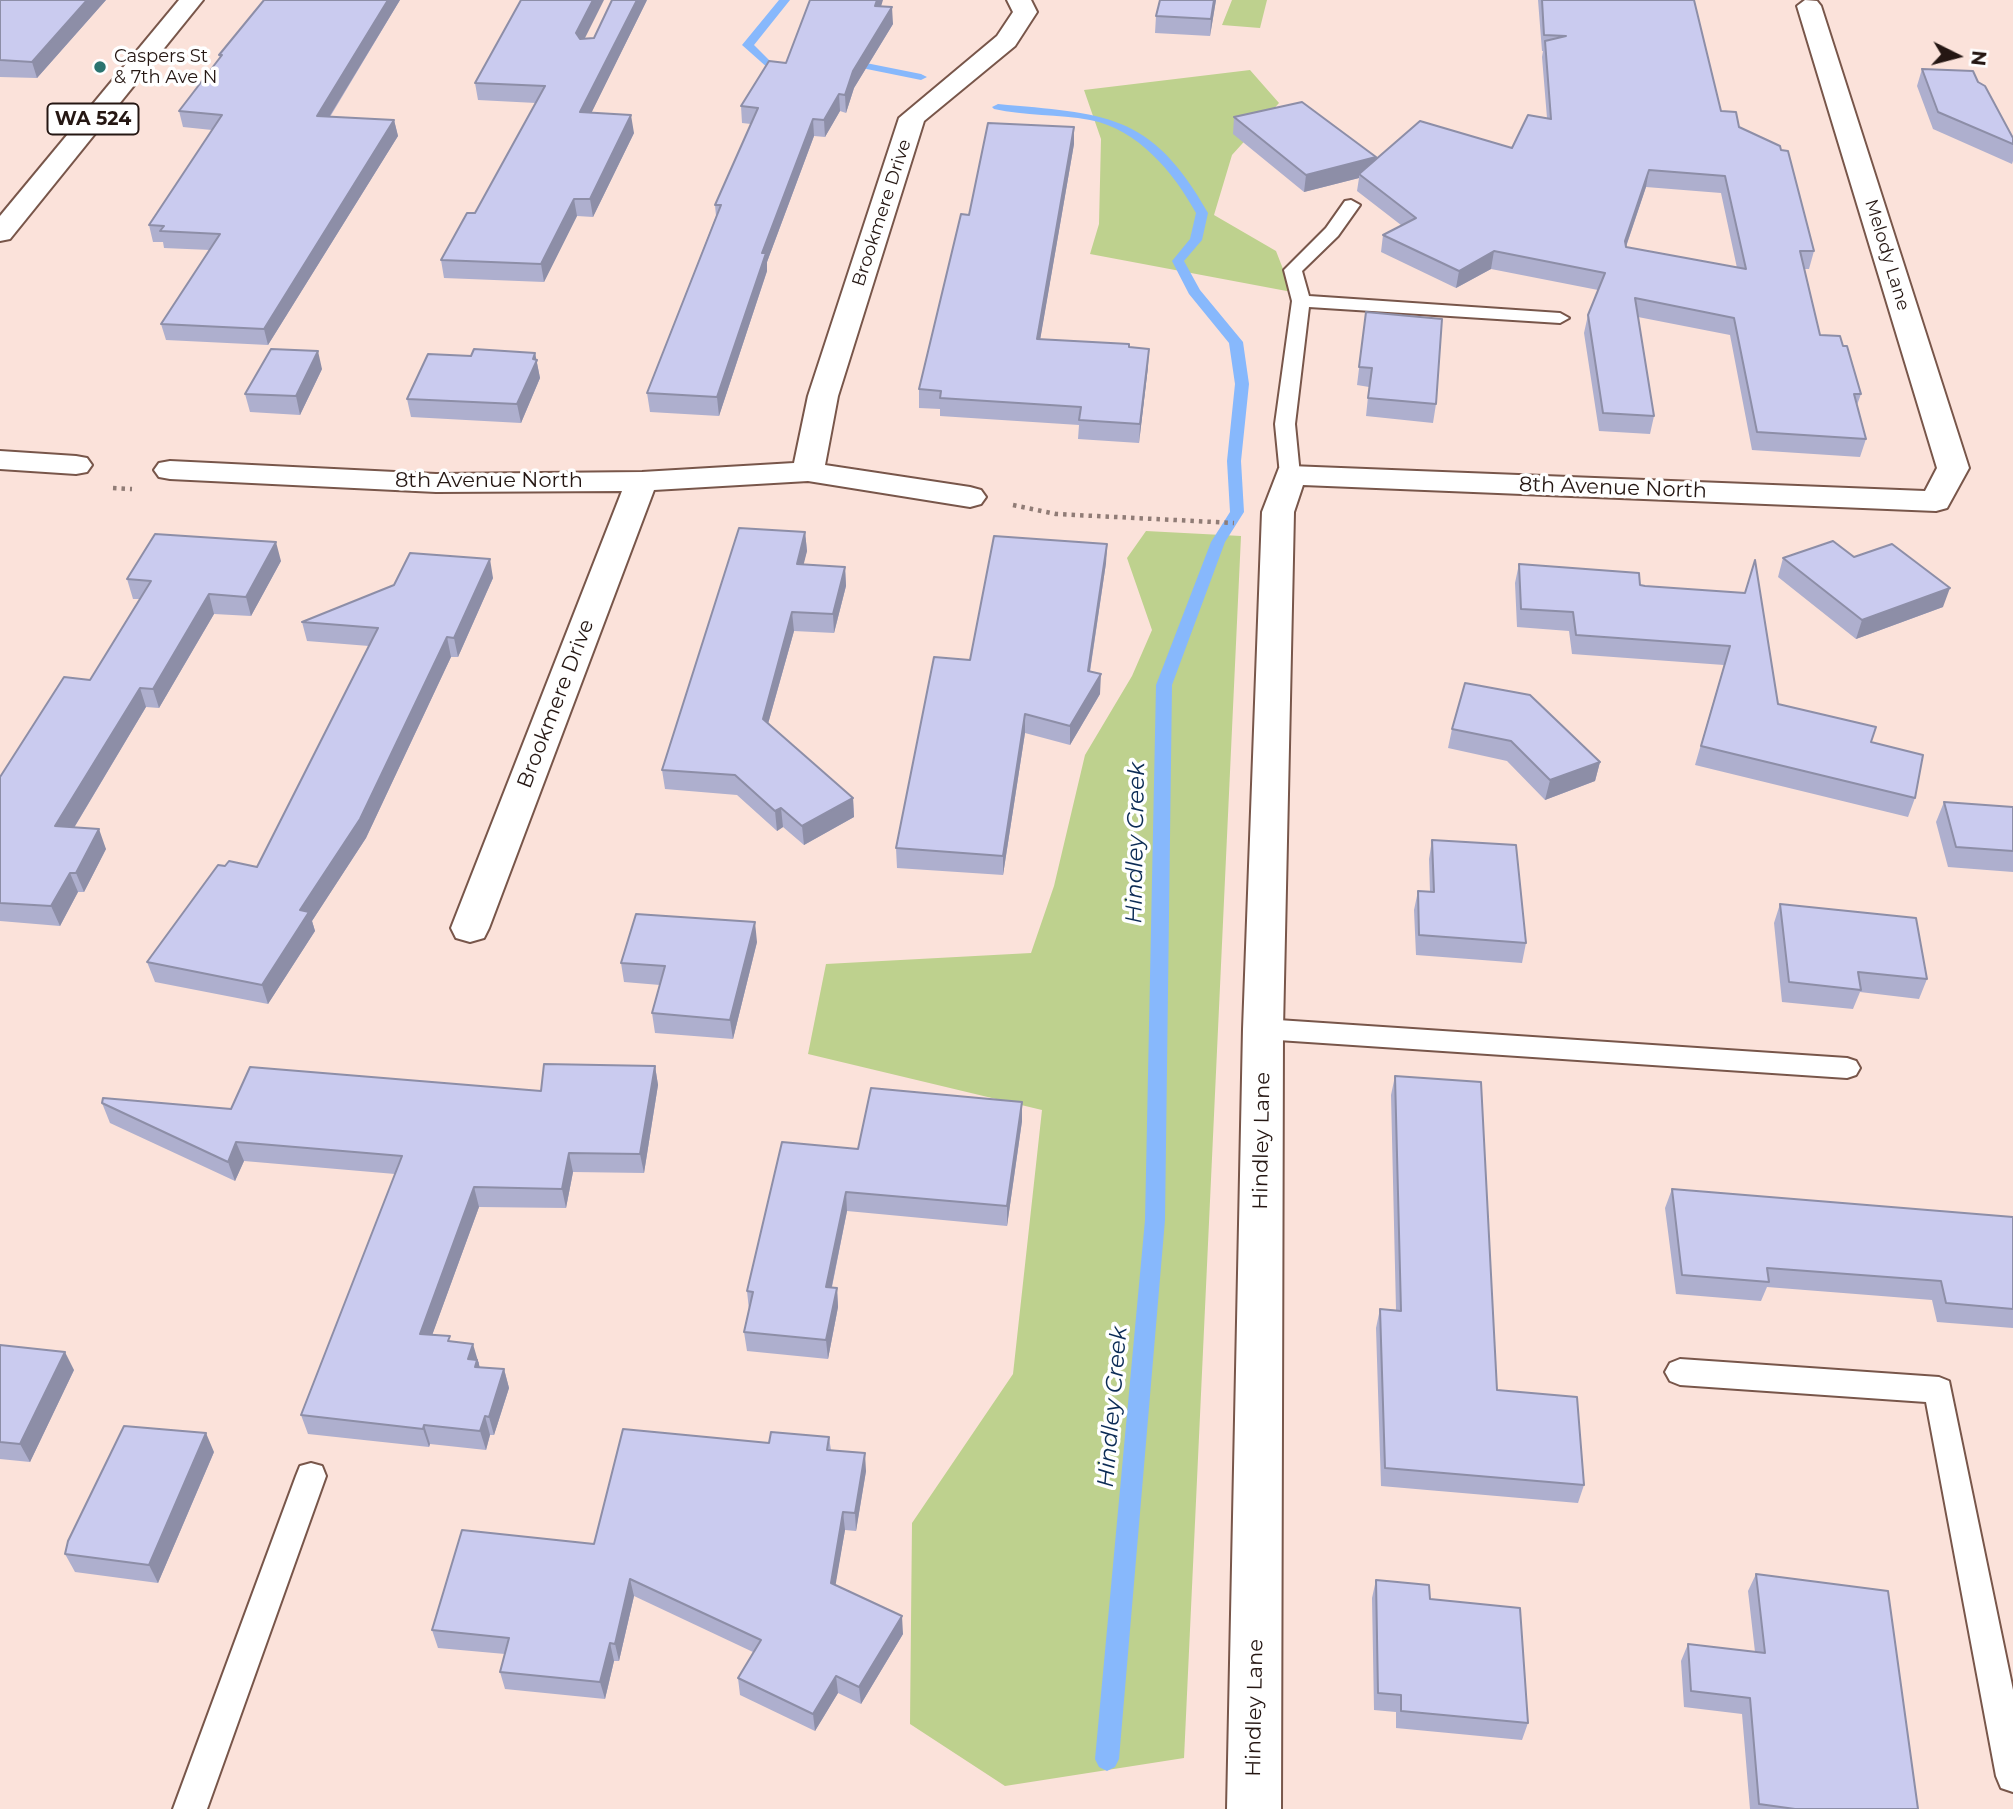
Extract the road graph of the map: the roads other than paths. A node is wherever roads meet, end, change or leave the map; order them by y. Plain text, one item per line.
1 (191, 0) edge
2 (1018, 0) edge
3 (1809, 6) dead end
4 (1351, 205) dead end
5 (0, 233) edge
6 (1301, 301) junction
7 (1560, 318) dead end
8 (0, 460) edge
9 (76, 465) dead end
10 (170, 470) dead end
11 (807, 472) junction
12 (1290, 475) junction
13 (642, 481) junction
14 (970, 497) road end
15 (1936, 501) joint
16 (470, 928) dead end
17 (1263, 1030) junction
18 (1847, 1068) dead end
19 (1681, 1372) dead end
20 (311, 1476) dead end
21 (2013, 1776) edge
22 (190, 1809) edge
23 (1254, 1809) edge

1 - 5 street, WA 524
2 - 11 street, Brookmere Drive
3 - 15 street, Melody Lane
4 - 6 lane
6 - 7 lane
6 - 12 lane
8 - 9 street
10 - 13 street, 8th Avenue North
11 - 13 street, 8th Avenue North
11 - 14 street, 8th Avenue North
12 - 15 street, 8th Avenue North
12 - 17 street, Hindley Lane
13 - 16 street, Brookmere Drive
17 - 18 lane
17 - 23 street, Hindley Lane
19 - 21 lane
20 - 22 lane

